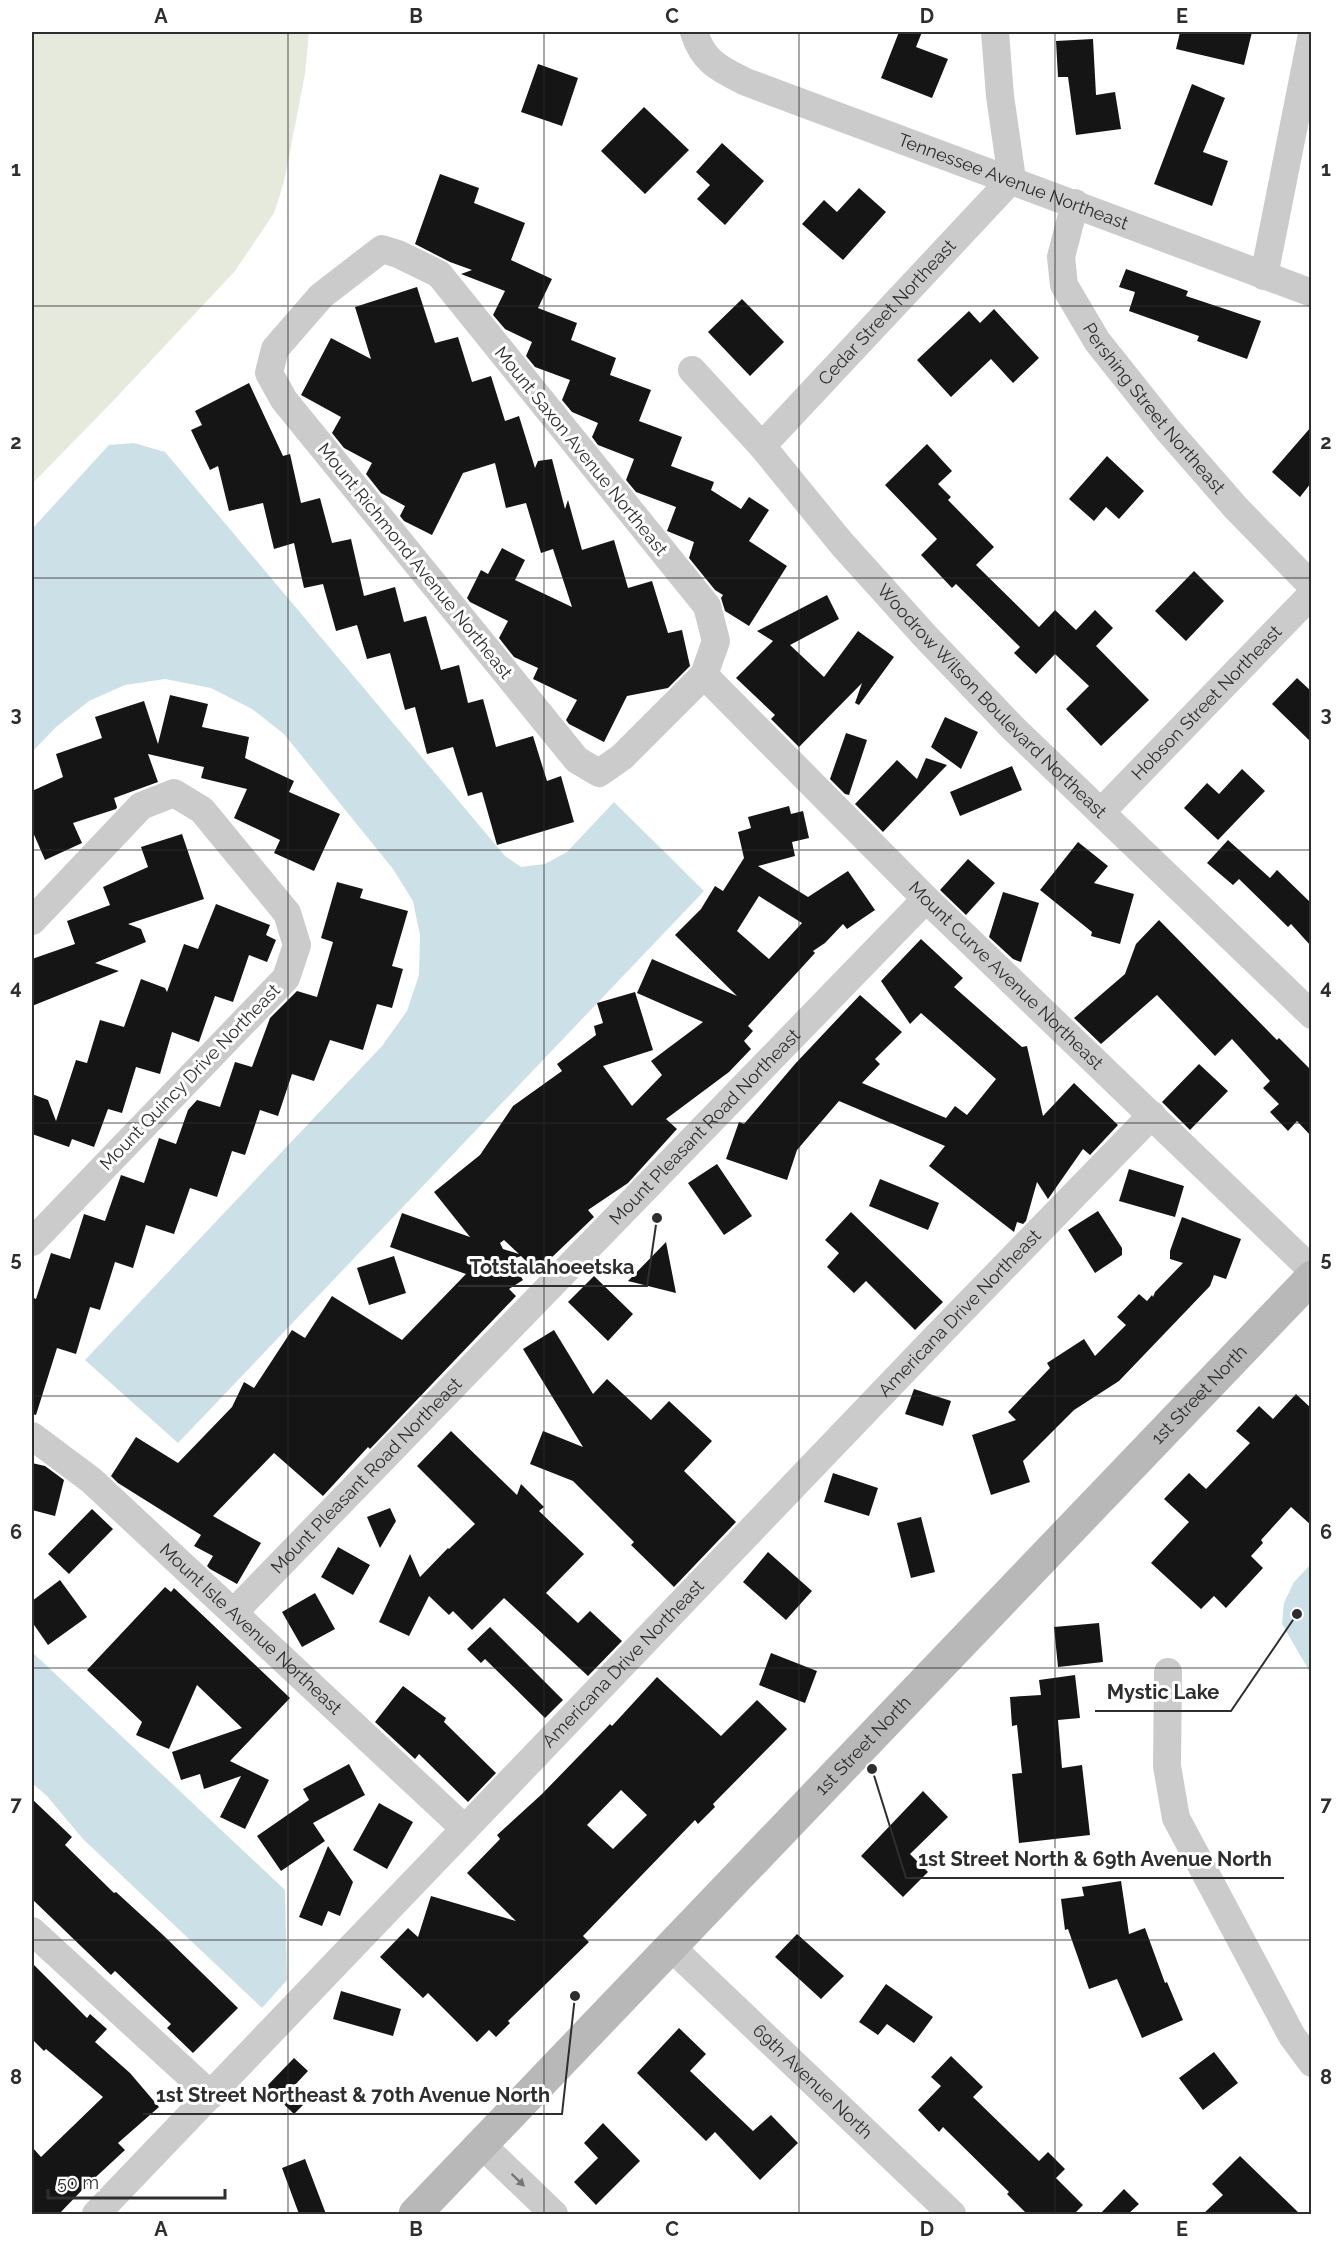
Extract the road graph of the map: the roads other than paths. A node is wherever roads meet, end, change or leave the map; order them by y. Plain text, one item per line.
1 (694, 32) edge
2 (995, 32) edge
3 (1311, 34) edge
4 (1012, 180) junction
5 (1075, 203) junction
6 (398, 254) joint
7 (1264, 276) junction
8 (1311, 293) edge
9 (692, 370) dead end
10 (762, 446) junction
11 (1311, 586) edge
12 (1311, 594) edge
13 (704, 675) junction
14 (1101, 812) junction
15 (927, 898) junction
16 (32, 921) edge
17 (1311, 1015) edge
18 (1152, 1115) junction
19 (32, 1242) edge
20 (1311, 1270) edge
21 (1311, 1277) edge
22 (32, 1436) edge
23 (234, 1612) junction
24 (1168, 1671) dead end
25 (465, 1829) junction
26 (32, 1931) edge
27 (672, 1948) junction
28 (1311, 2063) edge
29 (211, 2095) junction
30 (482, 2145) junction
31 (96, 2214) edge
32 (415, 2214) edge
33 (554, 2214) edge
34 (952, 2214) edge

1 - 4 street, Tennessee Avenue Northeast
2 - 4 street
3 - 7 street
4 - 5 street, Tennessee Avenue Northeast
4 - 10 street, Cedar Street Northeast
5 - 7 street, Tennessee Avenue Northeast
5 - 11 street, Pershing Street Northeast
6 - 13 street, Mount Saxon Avenue Northeast
6 - 13 street, Mount Richmond Avenue Northeast
7 - 8 street, Tennessee Avenue Northeast
9 - 10 street, Woodrow Wilson Boulevard Northeast
10 - 14 street, Woodrow Wilson Boulevard Northeast
12 - 14 street, Hobson Street Northeast
13 - 15 street, Mount Curve Avenue Northeast
14 - 17 street, Woodrow Wilson Boulevard Northeast
15 - 18 street, Mount Curve Avenue Northeast
15 - 23 street, Mount Pleasant Road Northeast
16 - 19 street, Mount Quincy Drive Northeast
18 - 20 street, Mount Curve Avenue Northeast
18 - 25 street, Americana Drive Northeast
21 - 27 street, 1st Street North
22 - 23 street, Mount Isle Avenue Northeast
23 - 25 street, Mount Isle Avenue Northeast
24 - 28 street
25 - 29 street, Americana Drive Northeast
26 - 29 street
27 - 30 street, 1st Street North
27 - 34 street, 69th Avenue North
29 - 31 street, Americana Drive Northeast
30 - 32 street, 1st Street North
30 -> 33 street

